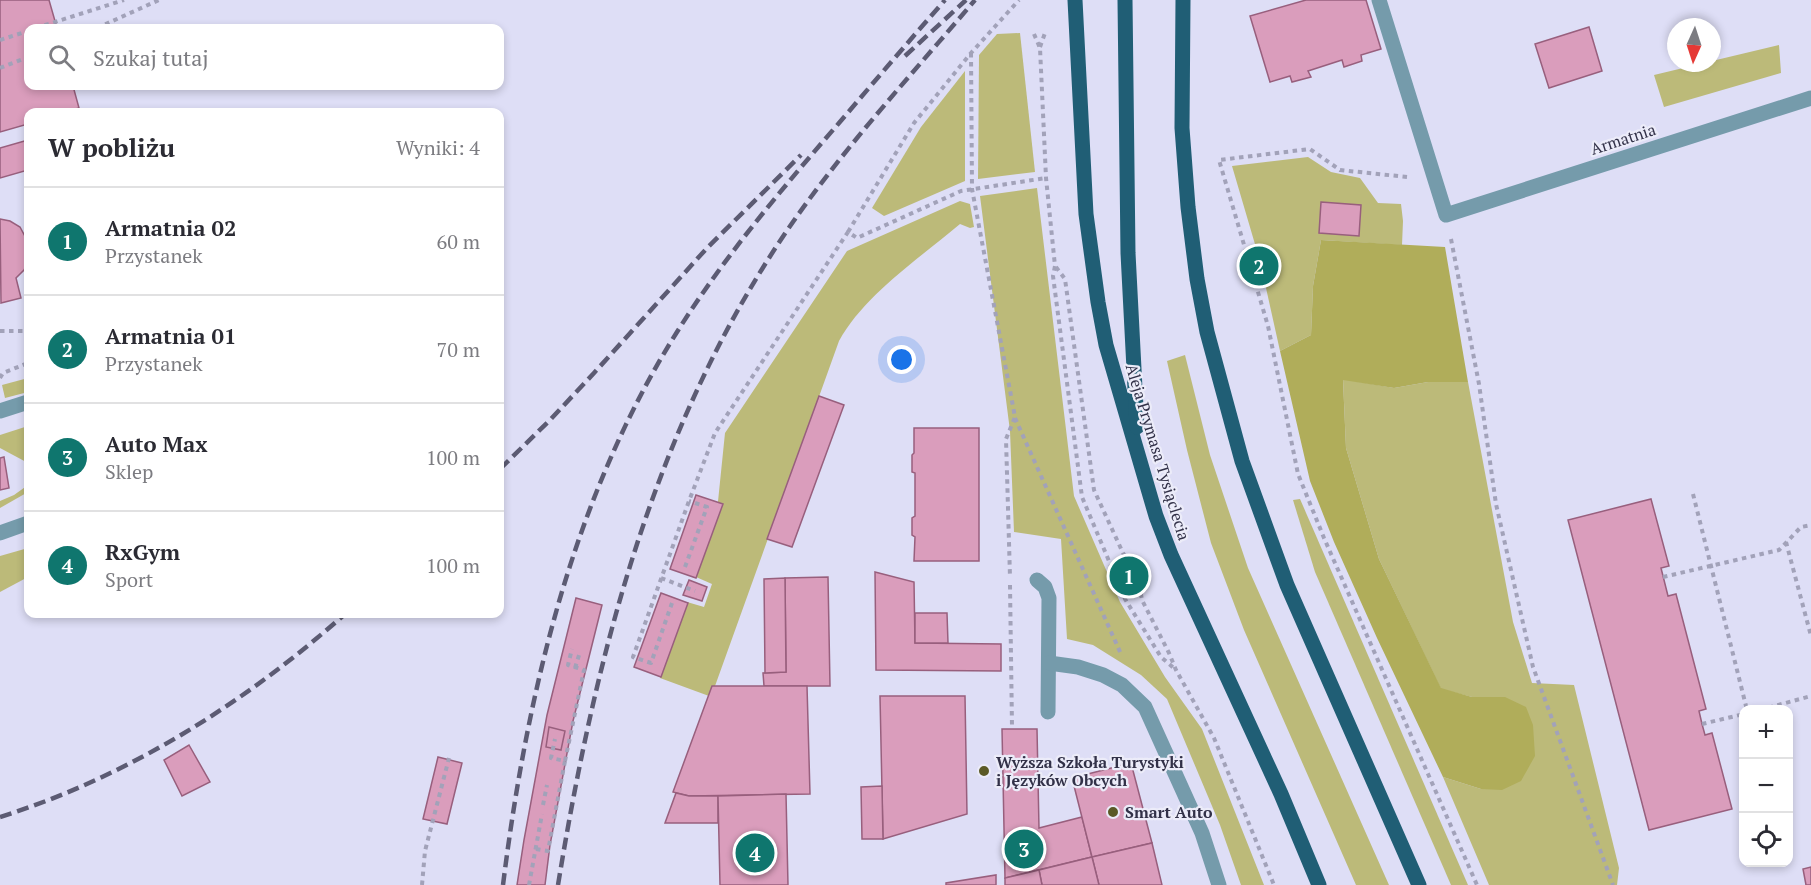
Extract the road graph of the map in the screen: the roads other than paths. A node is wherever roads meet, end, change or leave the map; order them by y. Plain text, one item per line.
1 (1075, 0) edge
2 (1125, 0) edge
3 (1183, 0) edge
4 (1378, 0) edge
5 (1811, 98) edge
6 (24, 403) edge
7 (0, 411) edge
8 (1138, 454) junction
9 (24, 524) edge
10 (0, 533) edge
11 (1037, 580) dead end
12 (1049, 663) junction
13 (1048, 712) dead end
14 (1219, 885) edge
15 (1319, 885) edge
16 (1419, 885) edge

1 - 8 main road, Aleja Prymasa Tysiąclecia
2 - 8 main road
3 - 16 main road
4 - 5 street, Armatnia
6 - 7 street
8 - 15 main road, Aleja Prymasa Tysiąclecia
9 - 10 street
11 - 12 street
12 - 13 street
12 - 14 street

